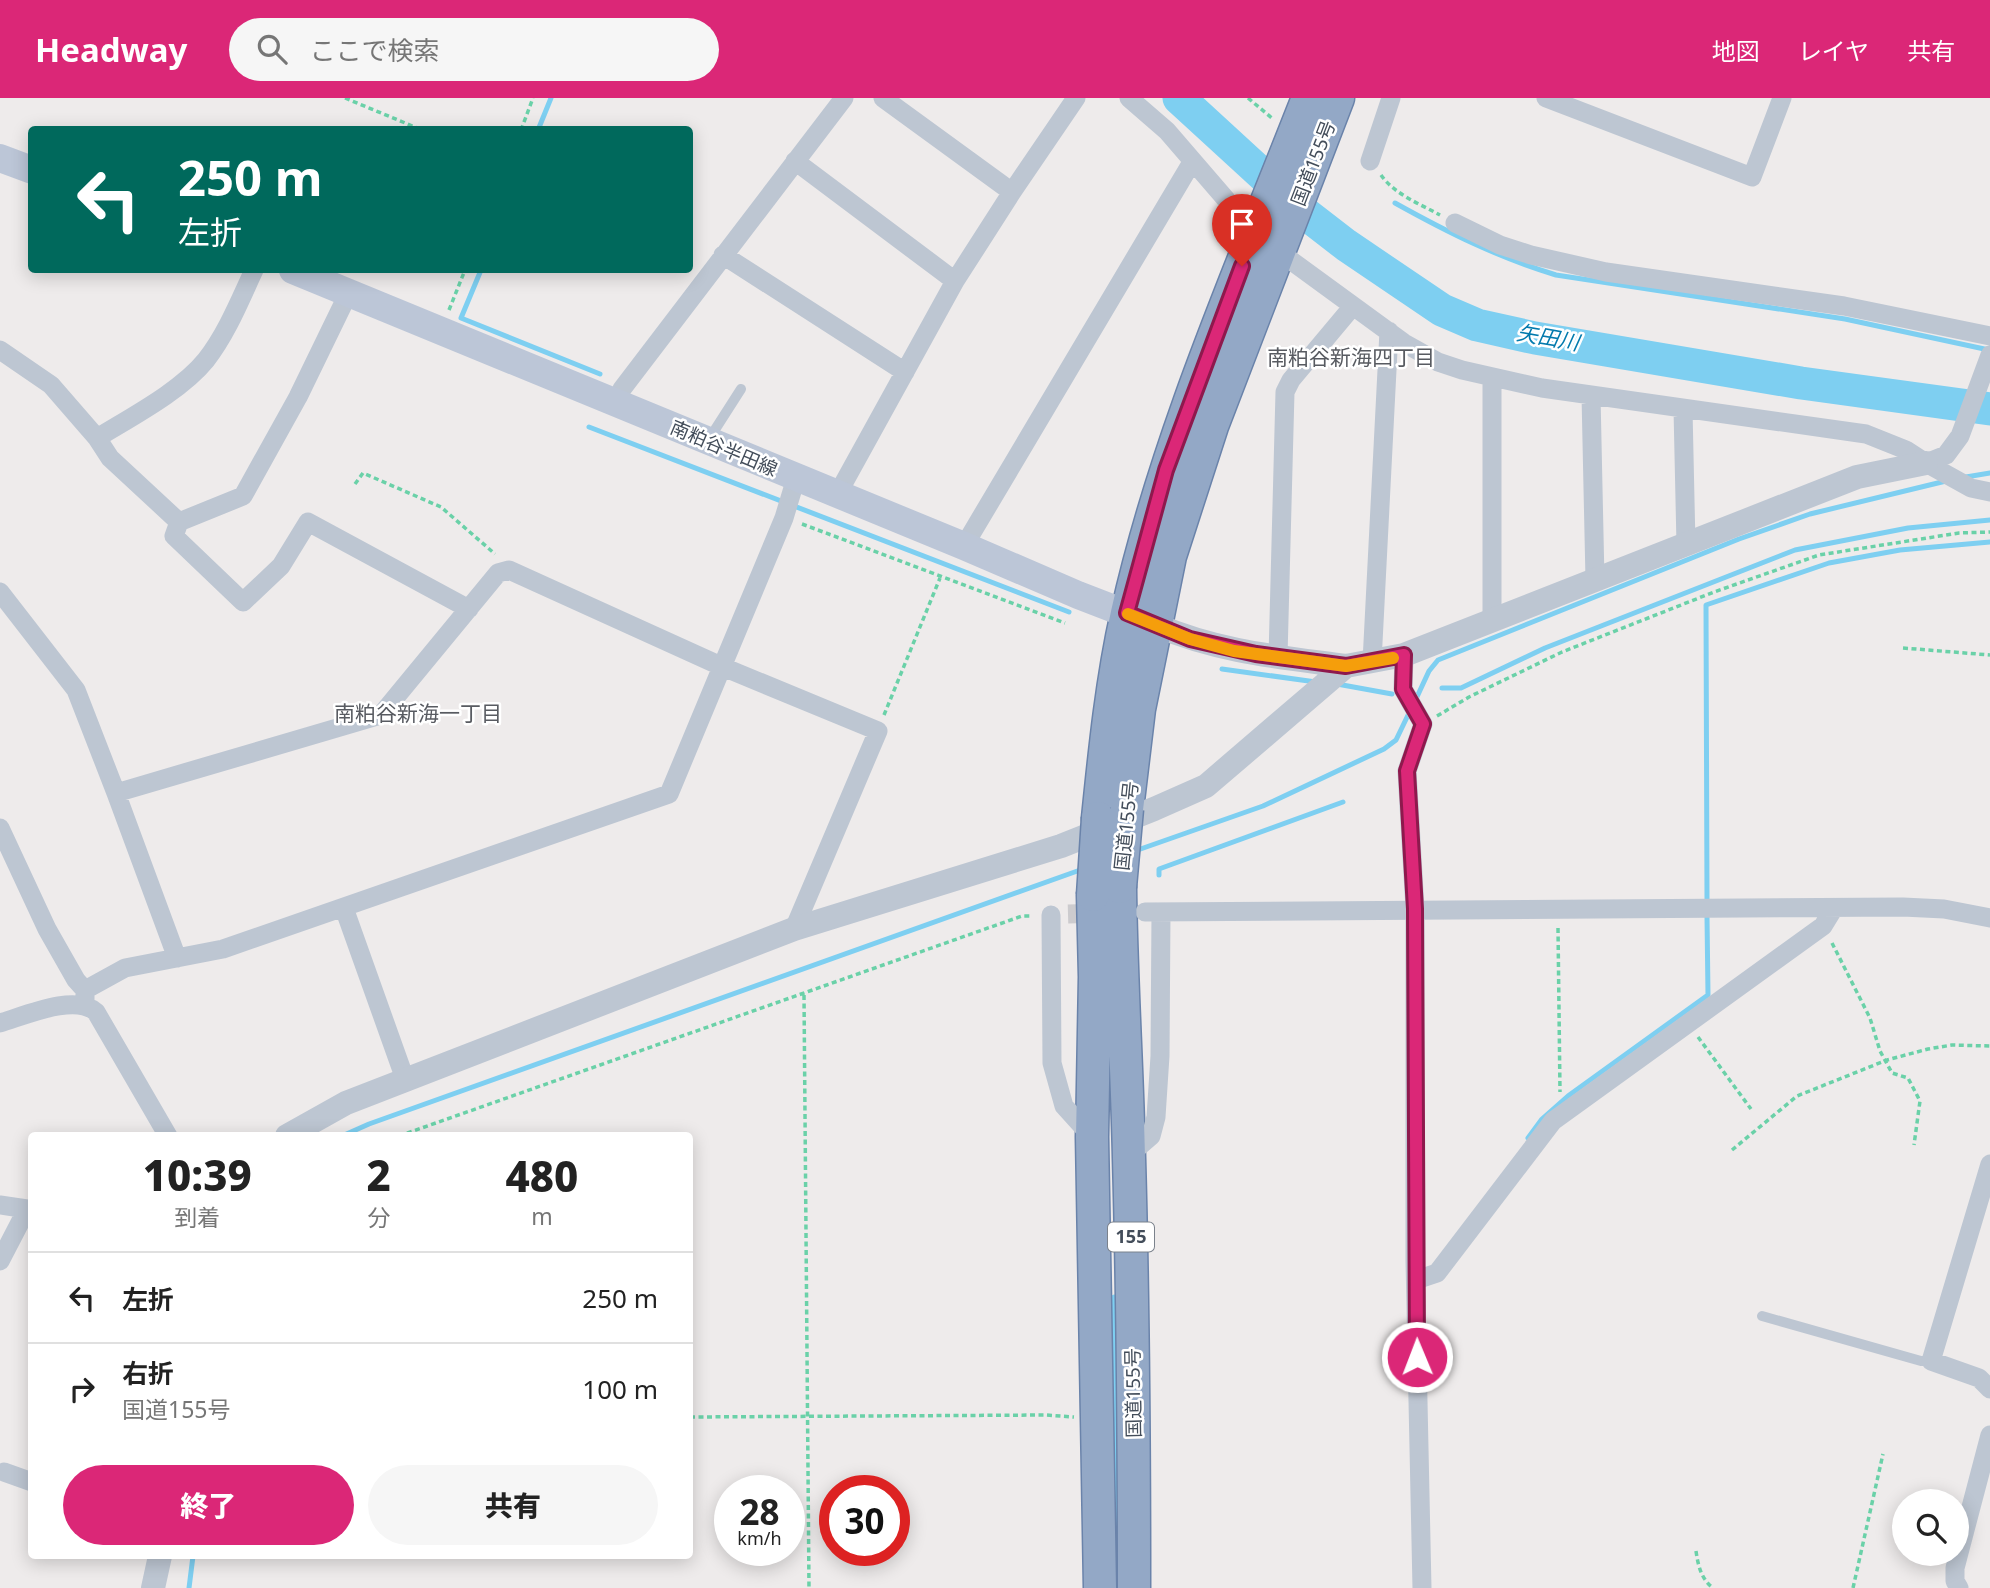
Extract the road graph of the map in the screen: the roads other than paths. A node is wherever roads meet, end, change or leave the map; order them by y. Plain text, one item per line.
1 (844, 98) edge
2 (883, 98) edge
3 (1076, 98) edge
4 (1129, 98) edge
5 (1308, 98) edge
6 (1338, 98) edge
7 (1391, 98) edge
8 (1546, 98) edge
9 (1782, 98) edge
10 (1298, 150) junction
11 (795, 161) junction
12 (1370, 161) road end
13 (1192, 162) junction
14 (1012, 192) junction
15 (1455, 223) road end
16 (1270, 233) junction
17 (723, 255) junction
18 (253, 273) edge
19 (301, 273) edge
20 (956, 281) junction
21 (349, 292) junction
22 (1353, 306) junction
23 (1389, 331) junction
24 (1990, 336) edge
25 (0, 350) edge
26 (1990, 355) edge
27 (905, 372) junction
28 (1492, 378) junction
29 (741, 389) dead end
30 (1591, 395) junction
31 (616, 403) junction
32 (1683, 408) junction
33 (97, 438) junction
34 (708, 441) junction
35 (1926, 463) junction
36 (796, 478) junction
37 (1990, 492) edge
38 (837, 495) junction
39 (179, 522) junction
40 (1686, 545) junction
41 (964, 546) junction
42 (1595, 580) junction
43 (0, 592) edge
44 (469, 609) junction
45 (1127, 613) junction
46 (1492, 621) junction
47 (1156, 625) junction
48 (1404, 655) junction
49 (1278, 657) junction
50 (1372, 662) junction
51 (1346, 666) junction
52 (723, 667) junction
53 (116, 793) junction
54 (1113, 813) junction
55 (0, 828) edge
56 (1107, 891) junction
57 (344, 908) junction
58 (1834, 908) junction
59 (1415, 909) junction
60 (1051, 915) road end
61 (1990, 918) edge
62 (794, 929) junction
63 (177, 958) junction
64 (85, 998) junction
65 (0, 1023) edge
66 (405, 1079) junction
67 (166, 1132) edge
68 (294, 1132) edge
69 (1092, 1137) junction
70 (1129, 1155) junction
71 (1990, 1164) edge
72 (0, 1205) edge
73 (28, 1210) edge
74 (28, 1212) edge
75 (0, 1261) edge
76 (1416, 1280) junction
77 (1762, 1316) dead end
78 (1931, 1361) junction
79 (1990, 1389) edge
80 (1990, 1434) edge
81 (1, 1475) edge
82 (28, 1481) edge
83 (159, 1559) edge
84 (153, 1588) edge
85 (1100, 1588) edge
86 (1134, 1588) edge
87 (1422, 1588) edge
88 (1959, 1588) edge

1 - 11 street
2 - 14 street
3 - 14 street
4 - 13 street
5 - 10 highway, 国道155号 / 155
6 - 10 highway, 国道155号 / 155
7 - 12 street
8 - 9 street
10 - 16 highway, 国道155号 / 155
11 - 17 street
11 - 20 street
13 - 16 street
13 - 41 street
14 - 20 street
15 - 24 street
16 - 22 street
16 - 45 highway, 国道155号 / 155
16 - 47 highway, 国道155号 / 155
17 - 27 street
17 - 31 street
18 - 33 street
19 - 21 main road, 南粕谷半田線
20 - 27 street
21 - 31 main road, 南粕谷半田線
21 - 39 street
22 - 23 street
22 - 49 street
23 - 28 street
23 - 50 street
25 - 33 street
26 - 35 street
27 - 38 street
28 - 30 street
28 - 46 street
29 - 34 lane
30 - 32 street
30 - 42 street
31 - 34 main road, 南粕谷半田線
32 - 35 street
32 - 40 street
33 - 39 street
34 - 36 main road, 南粕谷半田線
35 - 37 street
35 - 40 street
36 - 38 main road, 南粕谷半田線
36 - 52 street
38 - 41 main road, 南粕谷半田線
39 - 44 street
40 - 42 street
41 - 45 main road, 南粕谷半田線
42 - 46 street
43 - 53 street
44 - 52 street
44 - 53 street
45 - 47 main road, 南粕谷半田線
45 - 54 highway, 国道155号 / 155
46 - 48 street
47 - 49 street
47 - 54 highway, 国道155号 / 155
48 - 50 street
48 - 59 street
49 - 51 street
50 - 51 street
51 - 62 street
52 - 57 street
52 - 62 street
53 - 63 street
54 - 56 highway, 国道155号 / 155, bridge
55 - 64 street
56 - 69 highway, 国道155号 / 155
56 - 70 highway, 国道155号 / 155
57 - 63 street
57 - 66 street
58 - 59 street
58 - 61 street
58 - 76 street
59 - 70 street
59 - 76 street
60 - 69 street
62 - 66 street
63 - 64 street
64 - 65 street
64 - 67 street
66 - 68 street
69 - 85 highway, 国道155号 / 155
70 - 86 highway, 国道155号 / 155
71 - 78 street
72 - 73 street
74 - 75 street
76 - 87 street
77 - 78 lane
78 - 79 street
80 - 88 street
81 - 82 street
83 - 84 street

